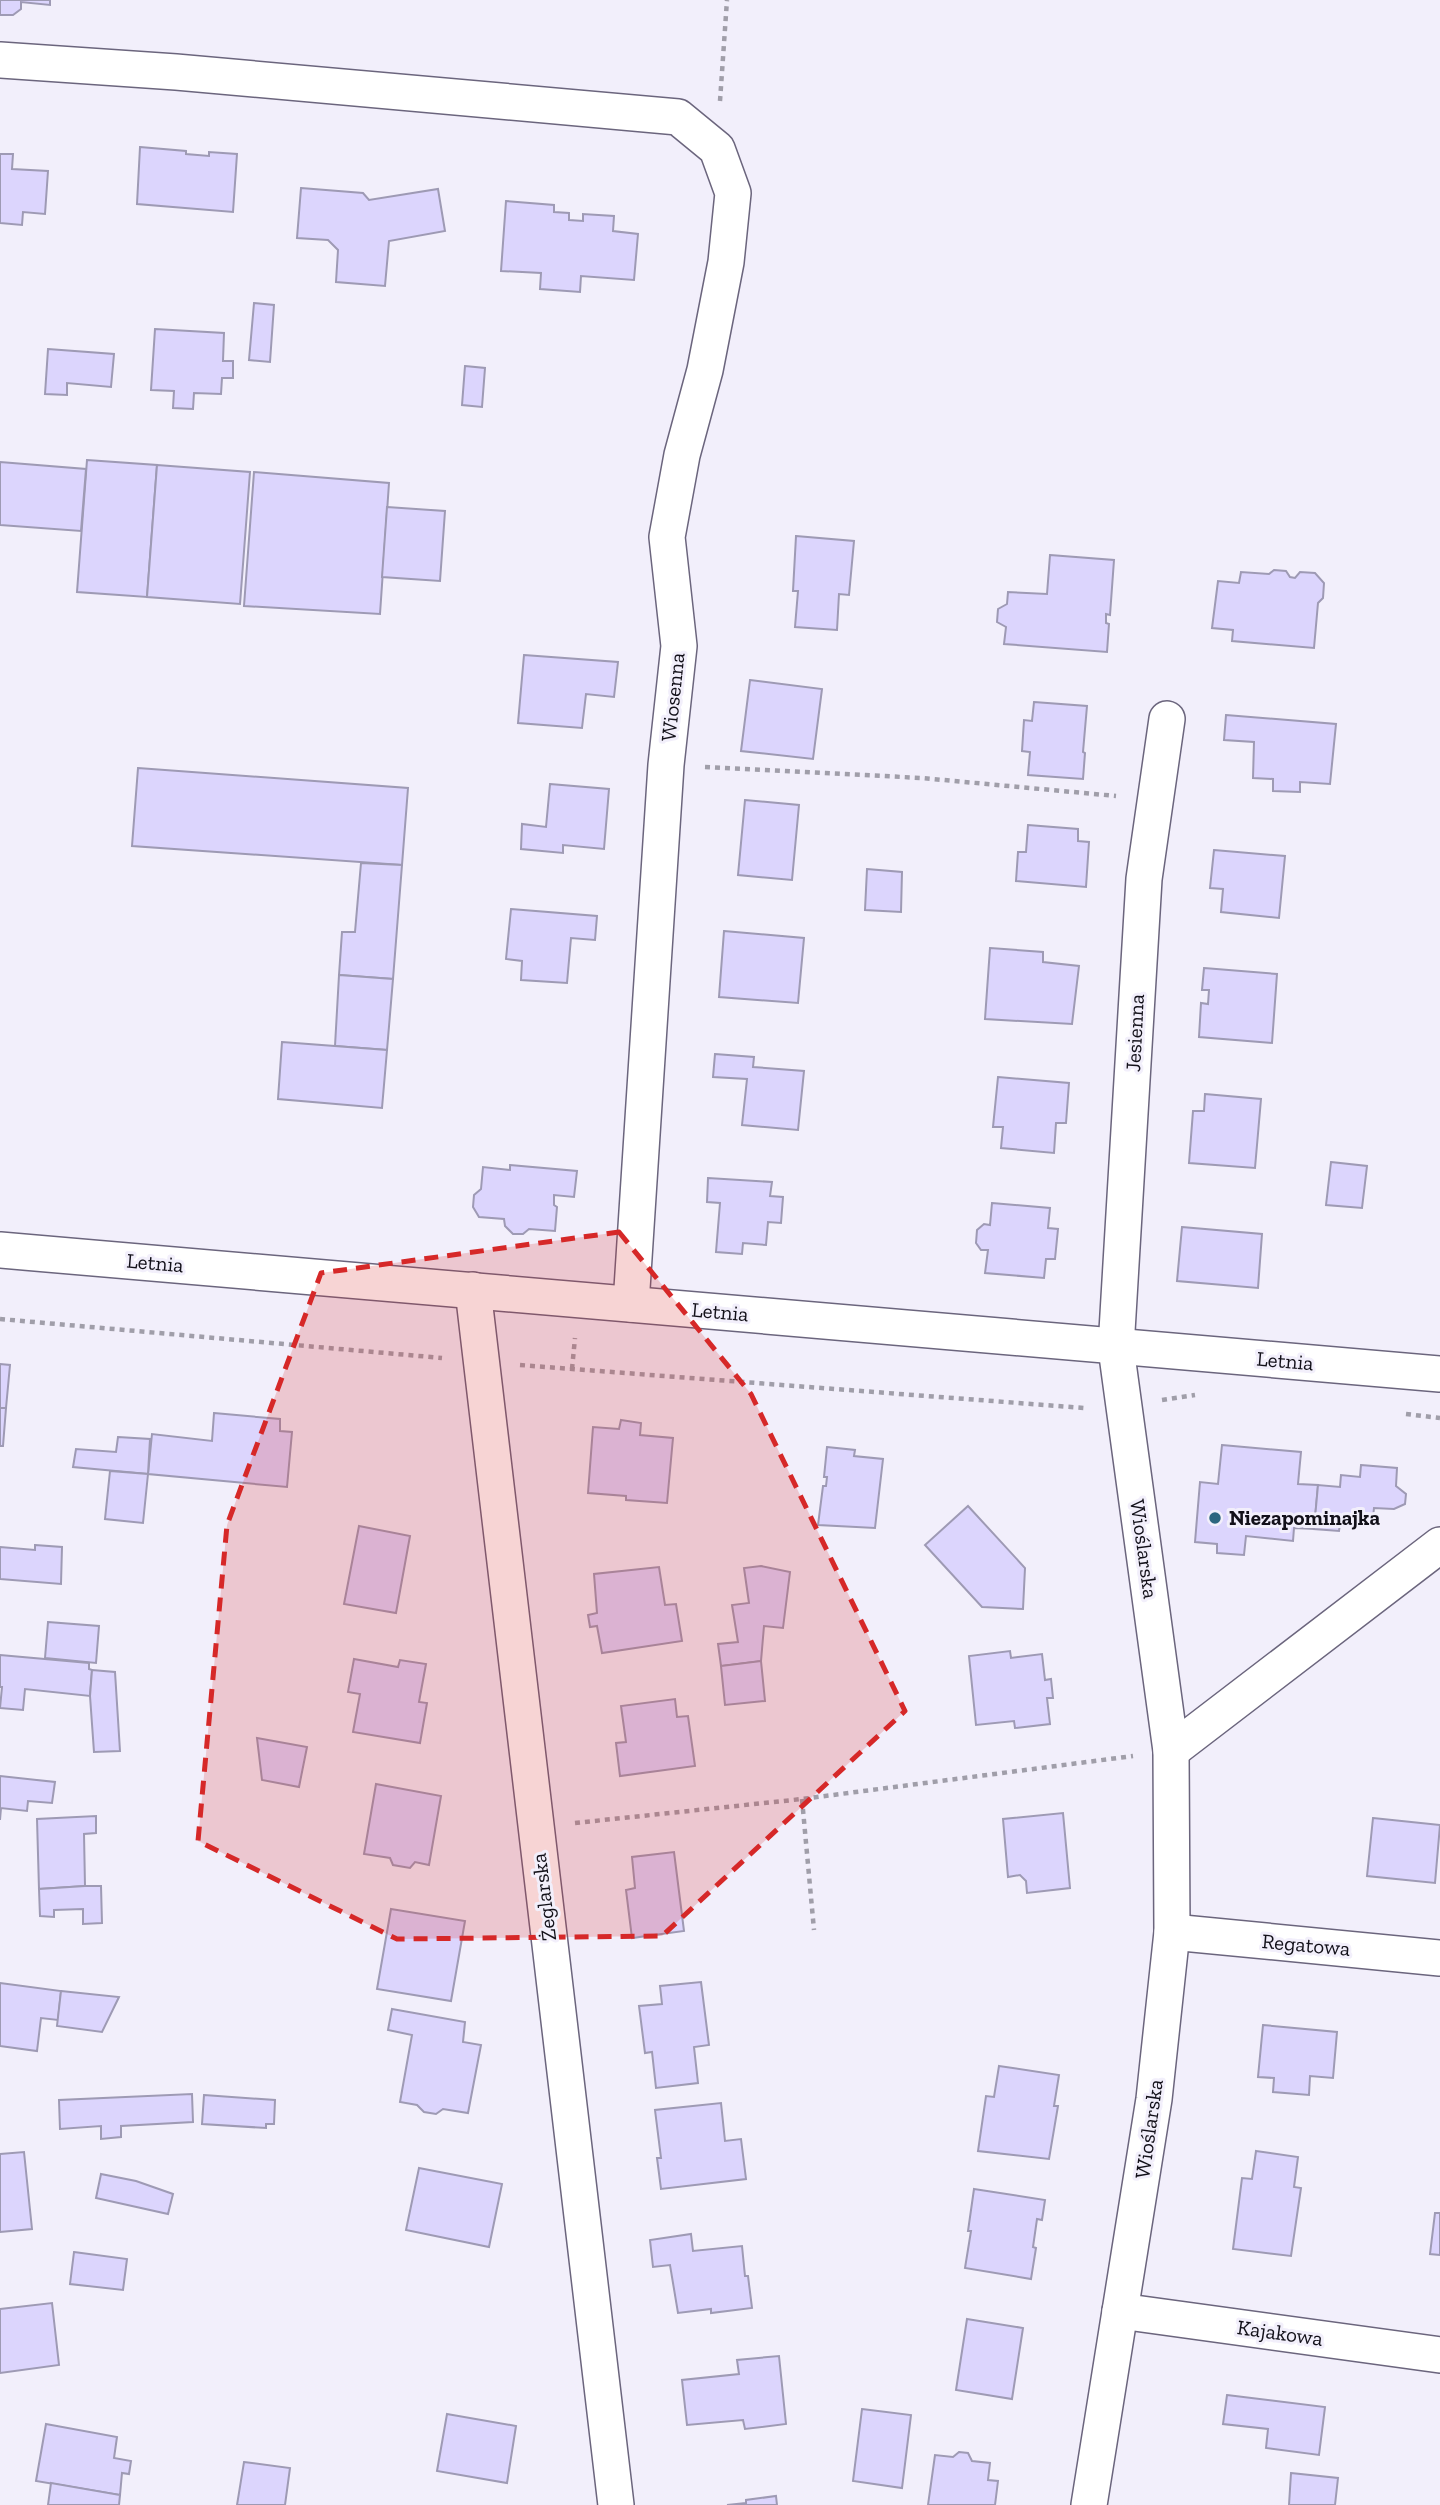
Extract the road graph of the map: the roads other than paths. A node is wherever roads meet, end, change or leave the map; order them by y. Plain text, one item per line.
1 (0, 60) edge
2 (1167, 719) dead end
3 (0, 1250) edge
4 (473, 1290) junction
5 (631, 1304) junction
6 (1115, 1348) junction
7 (1440, 1374) edge
8 (1440, 1545) edge
9 (1171, 1751) junction
10 (1172, 1932) junction
11 (1440, 1958) edge
12 (1120, 2311) junction
13 (1440, 2355) edge
14 (616, 2505) edge
15 (1089, 2505) edge

1 - 5 street, Wiosenna
2 - 6 street, Jesienna
3 - 4 street, Letnia
4 - 5 street, Letnia
4 - 14 street, Żeglarska
5 - 6 street, Letnia
6 - 7 street, Letnia
6 - 9 street, Wioślarska
8 - 9 street
9 - 10 street, Wioślarska
10 - 11 street, Regatowa
10 - 12 street, Wioślarska
12 - 13 street, Kajakowa
12 - 15 street, Wioślarska

